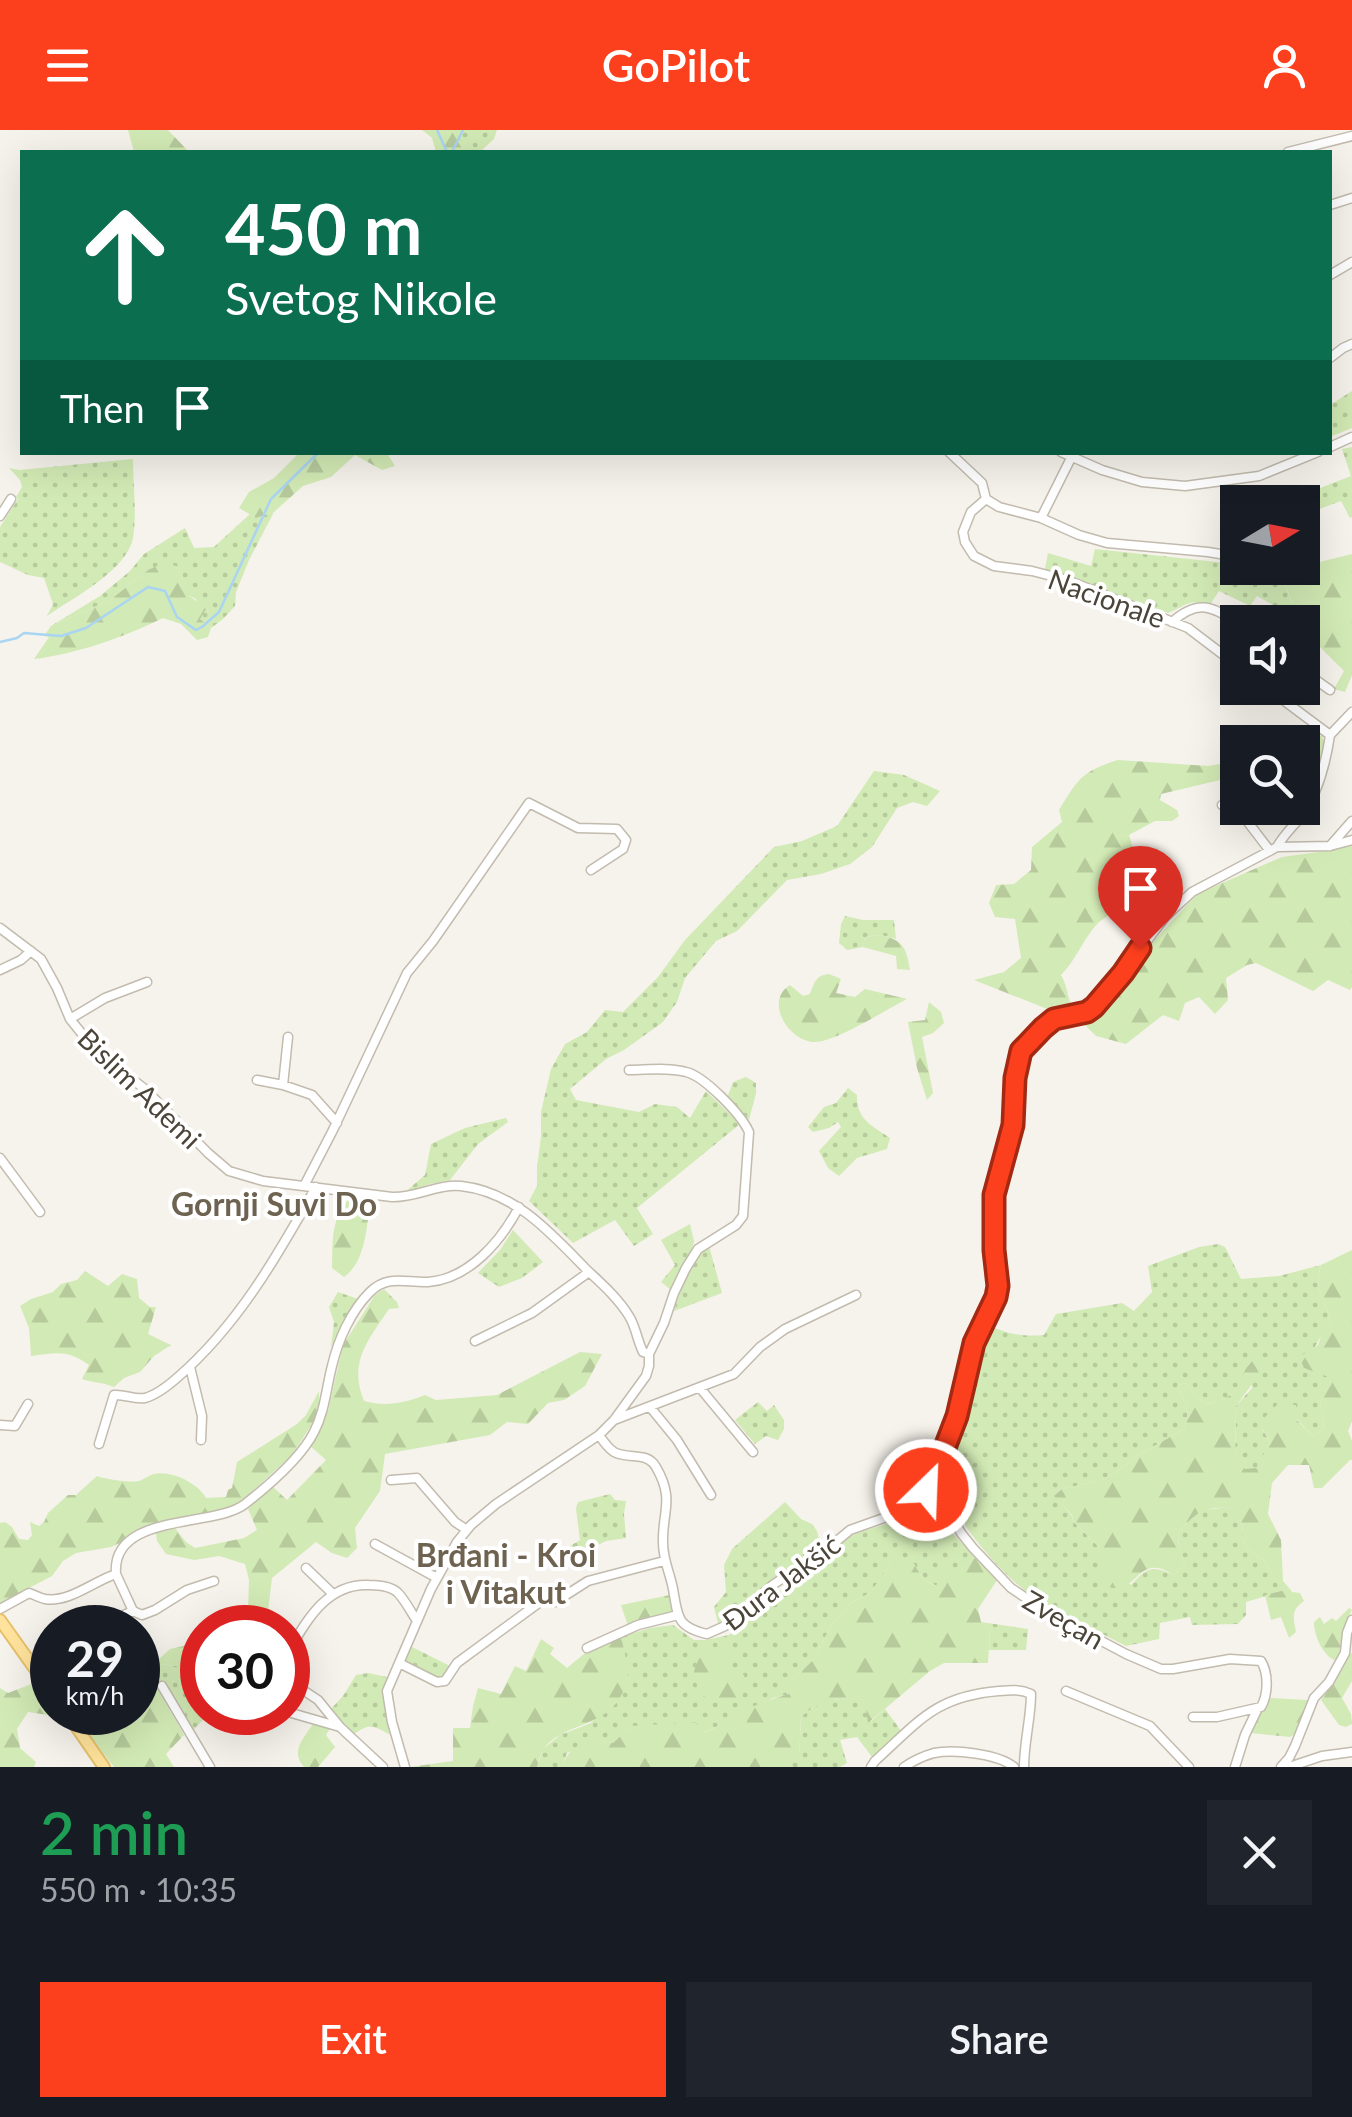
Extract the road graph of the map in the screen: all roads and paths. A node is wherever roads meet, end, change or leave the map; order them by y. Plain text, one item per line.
1 (1352, 136) edge
2 (1296, 150) edge
3 (952, 455) edge
4 (1066, 455) edge
5 (1311, 455) edge
6 (1071, 458) junction
7 (11, 499) dead end
8 (986, 499) junction
9 (0, 516) edge
10 (1041, 518) junction
11 (1220, 554) edge
12 (1220, 613) edge
13 (1172, 622) junction
14 (1220, 652) edge
15 (1320, 683) edge
16 (1330, 690) dead end
17 (1289, 705) edge
18 (1352, 712) edge
19 (1330, 735) junction
20 (1352, 821) edge
21 (1252, 825) edge
22 (1352, 840) edge
23 (1330, 846) junction
24 (1274, 849) junction
25 (592, 870) dead end
26 (0, 928) edge
27 (31, 951) junction
28 (0, 970) edge
29 (148, 982) dead end
30 (70, 1019) junction
31 (288, 1037) dead end
32 (629, 1070) dead end
33 (257, 1080) dead end
34 (283, 1085) junction
35 (337, 1123) junction
36 (0, 1158) edge
37 (304, 1186) junction
38 (316, 1187) junction
39 (518, 1207) junction
40 (40, 1212) dead end
41 (590, 1272) junction
42 (856, 1295) dead end
43 (475, 1342) dead end
44 (649, 1354) junction
45 (190, 1366) junction
46 (700, 1388) junction
47 (28, 1404) dead end
48 (650, 1407) junction
49 (614, 1420) junction
50 (0, 1425) edge
51 (598, 1434) junction
52 (201, 1440) dead end
53 (100, 1444) dead end
54 (754, 1452) dead end
55 (391, 1480) dead end
56 (938, 1485) junction
57 (712, 1495) dead end
58 (467, 1530) junction
59 (376, 1544) dead end
60 (664, 1561) junction
61 (306, 1568) dead end
62 (116, 1574) junction
63 (437, 1578) junction
64 (214, 1580) dead end
65 (334, 1594) junction
66 (130, 1605) edge
67 (160, 1607) edge
68 (0, 1609) edge
69 (678, 1615) junction
70 (310, 1617) edge
71 (0, 1620) edge
72 (1352, 1620) edge
73 (417, 1621) junction
74 (586, 1648) dead end
75 (1348, 1648) edge
76 (30, 1660) edge
77 (399, 1663) junction
78 (162, 1686) dead end
79 (1066, 1690) dead end
80 (310, 1695) edge
81 (1257, 1710) junction
82 (1193, 1717) dead end
83 (310, 1718) edge
84 (340, 1726) junction
85 (82, 1735) edge
86 (1352, 1752) edge
87 (104, 1767) edge
88 (210, 1767) edge
89 (383, 1767) edge
90 (405, 1767) edge
91 (871, 1767) edge
92 (904, 1767) edge
93 (1014, 1767) edge
94 (1024, 1767) edge
95 (1189, 1767) edge
96 (1234, 1767) edge
97 (1281, 1767) edge
98 (1289, 1767) edge

1 - 2 street
3 - 8 street
4 - 6 street
5 - 6 street
6 - 10 street
7 - 9 street
8 - 10 street
8 - 13 street, Nacionale
10 - 11 street
12 - 13 street
13 - 14 street, Nacionale
15 - 16 street
17 - 19 street
18 - 19 street
19 - 24 street
20 - 23 street
21 - 24 street
22 - 23 street
23 - 24 street
24 - 56 street
25 - 35 street
26 - 27 street, Bislim Ademi
27 - 28 street
27 - 30 street, Bislim Ademi
29 - 30 street
30 - 37 street, Bislim Ademi
31 - 34 street
32 - 44 street
33 - 34 street
34 - 35 street
35 - 37 street
36 - 40 street
37 - 38 street, Bislim Ademi
38 - 39 street, Bislim Ademi
38 - 45 street
39 - 41 street, Bislim Ademi
39 - 62 street
41 - 43 street
41 - 44 street, Bislim Ademi
42 - 46 street
44 - 49 street
45 - 52 street
45 - 53 street
46 - 48 street
46 - 54 street
47 - 50 street
48 - 49 street
48 - 57 street
49 - 51 street
51 - 58 street
51 - 60 street, Ðura Jakšić
55 - 58 street
56 - 69 street, Ðura Jakšić
56 - 81 street, Zveçan
58 - 63 street
59 - 63 street
60 - 69 street, Ðura Jakšić
60 - 77 street
61 - 65 street
62 - 66 street
62 - 68 street
63 - 73 street
64 - 67 street
65 - 70 street
65 - 73 street
69 - 74 street, Ðura Jakšić
71 - 76 main road
72 - 75 street
73 - 77 street
75 - 97 street
77 - 90 street
78 - 88 street
79 - 95 street
80 - 84 street
81 - 82 street
81 - 96 street, Zveçan
83 - 84 street
84 - 89 street
85 - 87 main road
86 - 98 street
91 - 94 street
92 - 93 street

